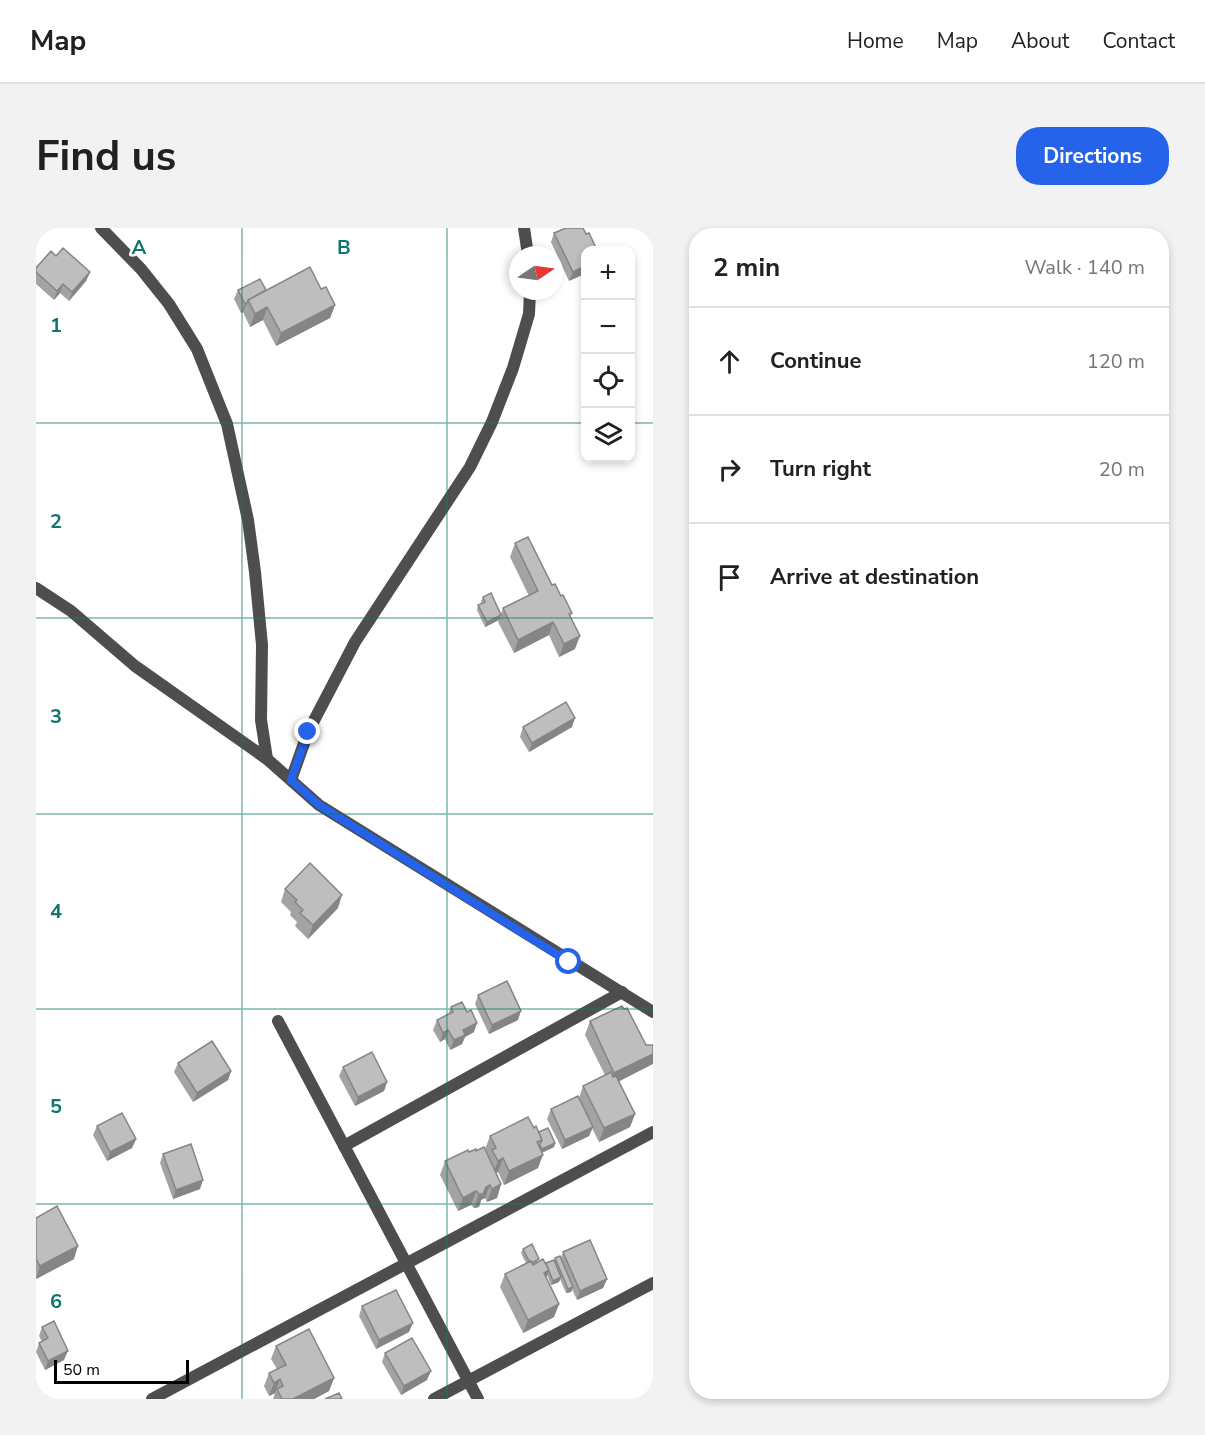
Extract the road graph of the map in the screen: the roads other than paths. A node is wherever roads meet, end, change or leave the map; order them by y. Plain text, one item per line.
1 (100, 228) edge
2 (524, 228) edge
3 (527, 246) edge
4 (530, 300) edge
5 (36, 588) edge
6 (267, 759) junction
7 (291, 780) junction
8 (622, 992) junction
9 (653, 1012) edge
10 (278, 1021) dead end
11 (653, 1132) edge
12 (344, 1146) junction
13 (406, 1263) junction
14 (653, 1283) edge
15 (469, 1381) junction
16 (152, 1399) edge
17 (434, 1399) edge
18 (478, 1399) edge

1 - 6 street
2 - 3 street
4 - 7 street
5 - 6 street
6 - 7 street
7 - 8 street
8 - 9 street
8 - 12 street
10 - 12 street
11 - 13 street
12 - 13 street
13 - 15 street
13 - 16 street
14 - 15 street
15 - 17 street
15 - 18 street

